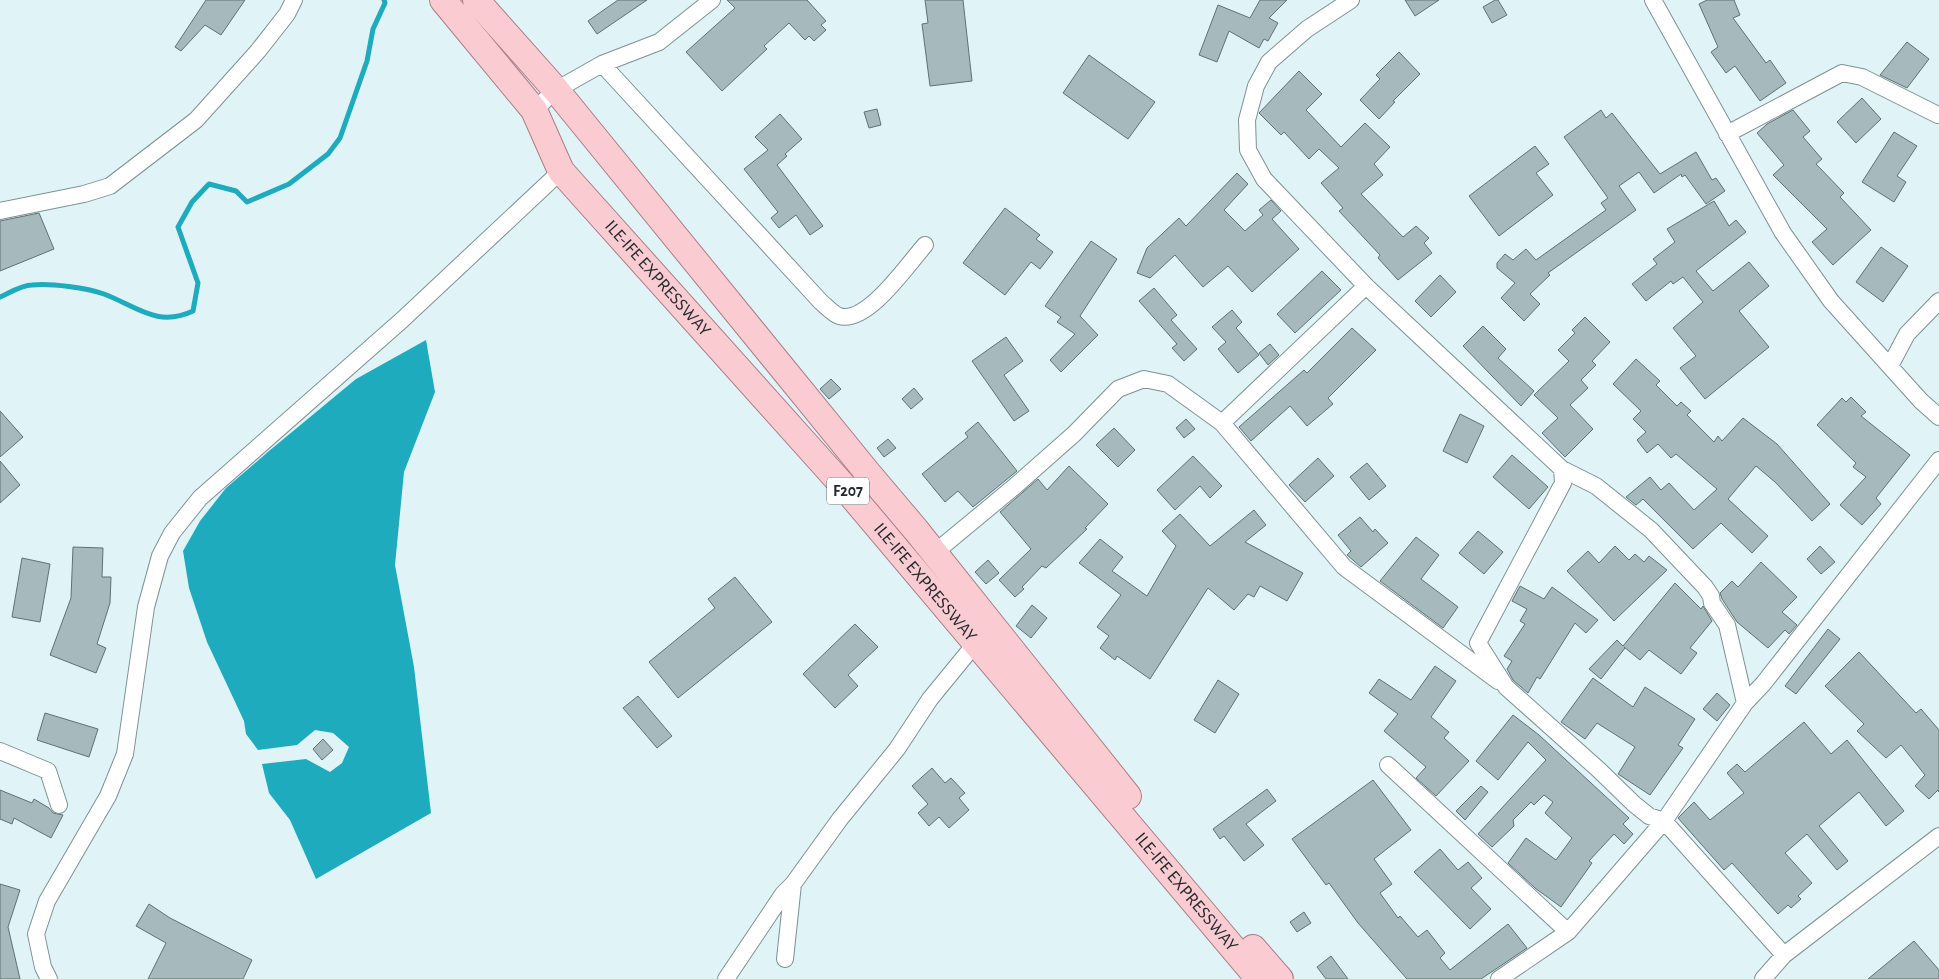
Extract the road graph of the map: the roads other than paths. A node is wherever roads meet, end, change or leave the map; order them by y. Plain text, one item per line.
1 (294, 0) edge
2 (443, 0) edge
3 (476, 0) edge
4 (712, 0) edge
5 (1351, 0) edge
6 (1653, 0) edge
7 (519, 51) junction
8 (602, 64) junction
9 (499, 68) junction
10 (556, 90) junction
11 (534, 110) junction
12 (1938, 115) edge
13 (1727, 134) junction
14 (562, 170) junction
15 (0, 211) edge
16 (925, 245) dead end
17 (1366, 286) junction
18 (1939, 302) edge
19 (1890, 366) junction
20 (1939, 417) edge
21 (1222, 423) junction
22 (1939, 460) edge
23 (1562, 469) junction
24 (867, 472) junction
25 (846, 489) junction
26 (916, 530) junction
27 (895, 547) junction
28 (933, 554) junction
29 (976, 644) junction
30 (1506, 687) junction
31 (1745, 703) junction
32 (0, 751) edge
33 (1388, 766) dead end
34 (59, 805) dead end
35 (1664, 821) junction
36 (1939, 836) edge
37 (793, 884) junction
38 (1568, 932) junction
39 (1784, 955) junction
40 (786, 959) dead end
41 (49, 979) edge
42 (726, 979) edge
43 (1259, 979) edge
44 (1280, 979) edge
45 (1499, 979) edge
46 (1763, 979) edge

1 - 15 street
2 - 9 main road, ILE-IFE EXPRESSWAY / F207
3 - 7 main road, ILE-IFE EXPRESSWAY / F207
4 - 8 street
5 - 17 street
6 - 13 street
7 - 9 main road
7 - 10 main road, ILE-IFE EXPRESSWAY / F207
8 - 10 street
8 - 16 street
9 - 11 main road, ILE-IFE EXPRESSWAY / F207
10 - 11 street
10 - 24 main road, ILE-IFE EXPRESSWAY / F207
11 - 14 main road, ILE-IFE EXPRESSWAY / F207
12 - 13 street
13 - 19 street
14 - 25 main road, ILE-IFE EXPRESSWAY / F207
14 - 41 street
17 - 21 street
17 - 23 street
18 - 19 street
19 - 20 street
21 - 28 street
21 - 30 street
22 - 31 street
23 - 30 street
23 - 31 street
24 - 25 main road
24 - 26 main road, ILE-IFE EXPRESSWAY / F207
25 - 27 main road, ILE-IFE EXPRESSWAY / F207
26 - 27 main road
26 - 28 main road, ILE-IFE EXPRESSWAY / F207
27 - 29 main road, ILE-IFE EXPRESSWAY / F207
28 - 44 main road, ILE-IFE EXPRESSWAY / F207
29 - 37 street
29 - 43 main road, ILE-IFE EXPRESSWAY / F207
30 - 35 street
31 - 35 street
32 - 34 street
33 - 38 street
35 - 38 street
35 - 39 street
36 - 39 street
37 - 40 street
37 - 42 street
38 - 45 street
39 - 46 street

